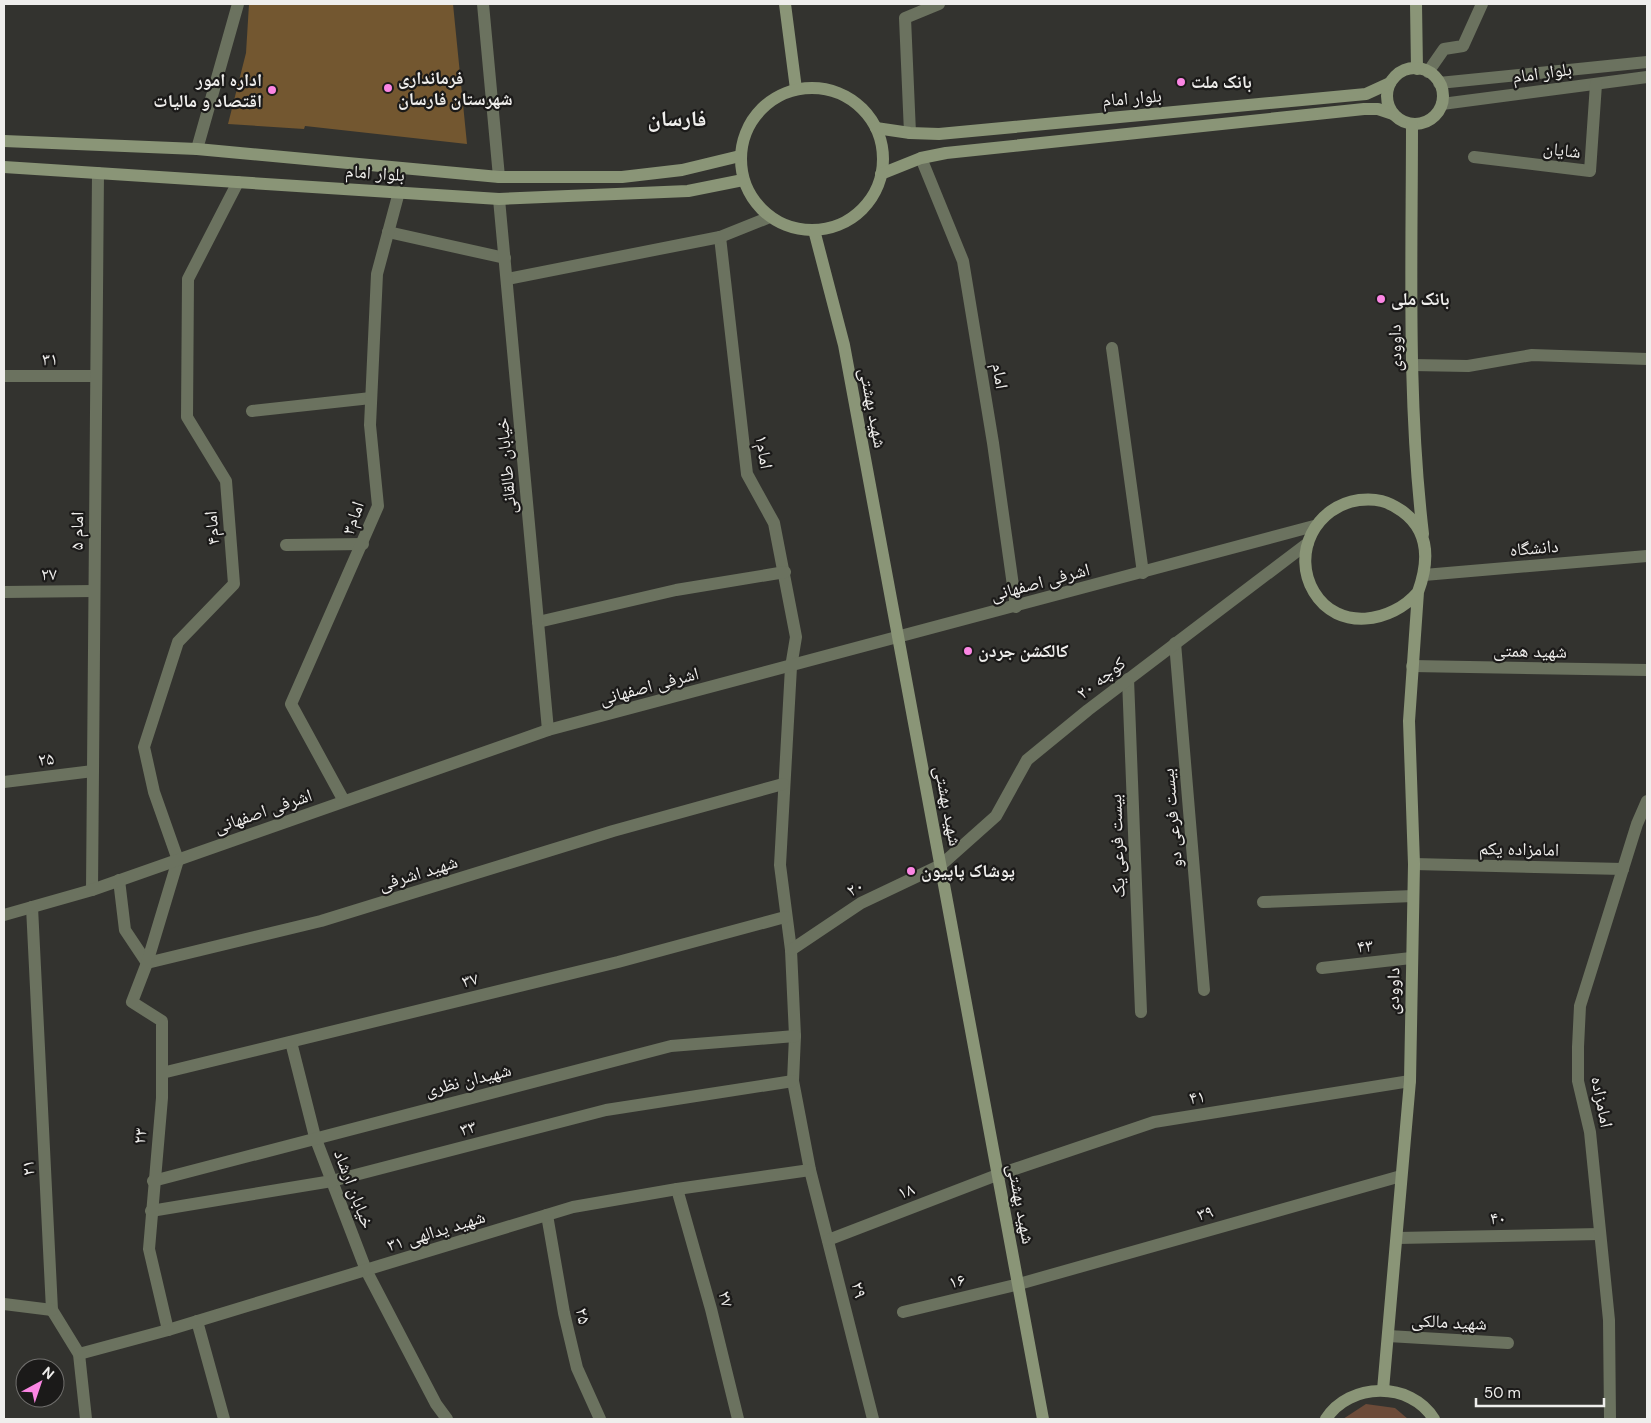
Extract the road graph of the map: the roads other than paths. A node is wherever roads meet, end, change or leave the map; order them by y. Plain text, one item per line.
1 (238, 4) edge
2 (483, 4) edge
3 (785, 4) edge
4 (939, 4) edge
5 (1416, 4) edge
6 (1482, 4) edge
7 (1647, 62) edge
8 (1423, 70) junction
9 (1647, 77) edge
10 (1390, 83) junction
11 (1439, 83) junction
12 (1596, 84) junction
13 (796, 89) junction
14 (1442, 104) junction
15 (1393, 114) junction
16 (1412, 124) junction
17 (876, 128) junction
18 (910, 133) junction
19 (4, 141) edge
20 (197, 149) junction
21 (740, 156) junction
22 (1474, 157) dead end
23 (921, 158) junction
24 (4, 167) edge
25 (98, 172) junction
26 (882, 174) junction
27 (499, 177) junction
28 (743, 180) junction
29 (238, 182) junction
30 (399, 192) junction
31 (499, 199) junction
32 (770, 217) junction
33 (814, 230) junction
34 (388, 232) junction
35 (720, 237) junction
36 (505, 258) junction
37 (506, 279) junction
38 (1112, 348) dead end
39 (1647, 359) edge
40 (1412, 365) junction
41 (4, 376) edge
42 (96, 376) junction
43 (371, 398) junction
44 (252, 410) dead end
45 (1314, 526) junction
46 (1424, 541) junction
47 (1308, 542) junction
48 (362, 544) junction
49 (286, 545) dead end
50 (1647, 556) edge
51 (785, 572) junction
52 (1143, 572) junction
53 (1424, 575) junction
54 (94, 591) junction
55 (4, 592) edge
56 (1418, 592) junction
57 (1016, 607) junction
58 (538, 622) junction
59 (899, 638) junction
60 (1175, 643) junction
61 (1412, 666) junction
62 (791, 667) junction
63 (1647, 670) edge
64 (1128, 679) junction
65 (548, 730) junction
66 (93, 771) junction
67 (4, 782) edge
68 (783, 784) junction
69 (344, 801) junction
70 (1647, 801) edge
71 (178, 860) junction
72 (1414, 864) junction
73 (941, 866) junction
74 (1623, 869) junction
75 (119, 880) junction
76 (92, 890) junction
77 (1413, 896) junction
78 (1263, 902) dead end
79 (32, 907) junction
80 (4, 915) edge
81 (785, 916) junction
82 (791, 950) junction
83 (1411, 958) junction
84 (147, 963) junction
85 (1322, 968) dead end
86 (1204, 990) dead end
87 (1142, 1012) dead end
88 (795, 1036) junction
89 (291, 1042) junction
90 (162, 1073) junction
91 (793, 1081) junction
92 (1410, 1081) junction
93 (315, 1136) junction
94 (810, 1170) junction
95 (997, 1175) junction
96 (1401, 1176) junction
97 (153, 1180) junction
98 (332, 1181) junction
99 (677, 1188) junction
100 (151, 1210) junction
101 (547, 1215) junction
102 (1600, 1234) junction
103 (1397, 1238) junction
104 (828, 1240) junction
105 (366, 1270) junction
106 (1018, 1284) junction
107 (4, 1304) edge
108 (52, 1310) junction
109 (903, 1312) dead end
110 (198, 1321) junction
111 (168, 1330) junction
112 (1388, 1336) junction
113 (1508, 1343) dead end
114 (79, 1354) junction
115 (1383, 1390) junction
116 (86, 1419) edge
117 (224, 1419) edge
118 (446, 1419) edge
119 (600, 1419) edge
120 (738, 1419) edge
121 (873, 1419) edge
122 (1042, 1419) edge
123 (1326, 1419) edge
124 (1434, 1419) edge
125 (1610, 1419) edge

1 - 20 street
2 - 27 street
3 - 13 main road
4 - 18 street
5 - 8 main road
6 - 8 street
7 - 11 street
8 - 10 main road
8 - 11 main road
9 - 12 street, بلوار امام
10 - 15 main road
10 - 18 main road, بلوار امام
11 - 14 main road
12 - 14 street, بلوار امام
12 - 22 street, شایان
13 - 17 main road
13 - 21 main road
14 - 16 main road
15 - 16 main road
15 - 23 main road, بلوار امام
16 - 40 main road, داوودی
17 - 18 main road, بلوار امام
17 - 26 main road
19 - 20 main road, بلوار امام
20 - 27 main road, بلوار امام
21 - 27 main road, بلوار امام
21 - 28 main road
23 - 26 main road, بلوار امام
23 - 57 street, امام
24 - 25 main road, بلوار امام
25 - 29 main road, بلوار امام
25 - 42 street, امام ۵
26 - 33 main road
27 - 31 main road
28 - 31 main road, بلوار امام
28 - 32 main road
29 - 30 main road, بلوار امام
29 - 71 street, امام۴
30 - 31 main road, بلوار امام
30 - 34 street, امام۳
31 - 36 street, خیابان طالقانی
32 - 33 main road
32 - 35 street
33 - 59 main road, شهید بهشتی
34 - 36 street
34 - 43 street, امام۳
35 - 37 street
35 - 51 street, امام۱
36 - 37 street, خیابان طالقانی
37 - 58 street, خیابان طالقانی
38 - 52 street
39 - 40 street
40 - 46 main road, داوودی
41 - 42 street, ۳۱
42 - 54 street, امام ۵
43 - 44 street
43 - 48 street, امام۳
45 - 46 main road
45 - 47 main road
45 - 52 street, اشرفی اصفهانی
46 - 53 main road
47 - 56 main road
47 - 60 street, کوچه ۲۰
48 - 49 street
48 - 69 street, امام۳
50 - 53 street, دانشگاه
51 - 58 street
51 - 62 street, امام۱
52 - 57 street, اشرفی اصفهانی
53 - 56 main road
54 - 55 street, ۲۷
54 - 66 street, امام ۵
56 - 61 main road, داوودی
57 - 59 street, اشرفی اصفهانی
58 - 65 street, خیابان طالقانی
59 - 62 street, اشرفی اصفهانی
59 - 73 main road, شهید بهشتی
60 - 64 street, کوچه ۲۰
60 - 86 street, بیست فرعی دو
61 - 63 street, شهید همتی
61 - 72 main road, داوودی
62 - 65 street, اشرفی اصفهانی
62 - 68 street, امام۱
64 - 73 street, کوچه ۲۰
64 - 87 street, بیست فرعی یک
65 - 69 street, اشرفی اصفهانی
66 - 67 street, ۲۵
66 - 76 street, امام ۵
68 - 81 street, امام۱
68 - 84 street, شهید اشرفی
69 - 71 street, اشرفی اصفهانی
70 - 74 street, امامزاده
71 - 75 street, اشرفی اصفهانی
71 - 84 street
72 - 74 street, امامزاده یکم
72 - 77 main road, داوودی
73 - 82 street, ۲۰
73 - 95 main road, شهید بهشتی
74 - 102 street, امامزاده
75 - 76 street, اشرفی اصفهانی
75 - 84 street
76 - 79 street, اشرفی اصفهانی
77 - 78 street
77 - 83 main road, داوودی
79 - 80 street, اشرفی اصفهانی
79 - 108 street, ۲۱
81 - 82 street, ۲۹
81 - 89 street, ۳۷
82 - 88 street, ۲۹
83 - 85 street, ۴۳
83 - 92 main road, داوودی
84 - 90 street, ۲۳
88 - 91 street, ۲۹
88 - 93 street, شهیدان نظری
89 - 90 street, ۳۷
89 - 93 street, خیابان ارشاد
90 - 97 street, ۲۳
91 - 94 street, ۲۹
91 - 98 street, ۳۳
92 - 95 street, ۴۱
92 - 96 main road, داوودی
93 - 97 street, شهیدان نظری
93 - 98 street, خیابان ارشاد
94 - 99 street, ۳۱ شهید یدالهی
94 - 104 street, ۲۹
95 - 104 street, ۱۸
95 - 106 main road, شهید بهشتی
96 - 103 main road, داوودی
96 - 106 street, ۳۹
97 - 100 street, ۲۳
98 - 100 street, ۳۳
98 - 105 street, خیابان ارشاد
99 - 101 street, ۳۱ شهید یدالهی
99 - 120 street, ۲۷
100 - 111 street, ۲۳
101 - 105 street, ۳۱ شهید یدالهی
101 - 119 street, ۲۵
102 - 103 street, ۴۰
102 - 125 street, امامزاده
103 - 112 main road, داوودی
104 - 121 street, ۲۹
105 - 110 street, ۳۱ شهید یدالهی
105 - 118 street, خیابان ارشاد
106 - 109 street, ۱۶
106 - 122 main road, شهید بهشتی
107 - 108 street
108 - 114 street, ۲۱
110 - 111 street, ۳۱ شهید یدالهی
110 - 117 street
111 - 114 street, ۳۱ شهید یدالهی
112 - 113 street, شهید مالکی
112 - 115 main road, داوودی
114 - 116 street, ۲۱
115 - 123 main road
115 - 124 main road

